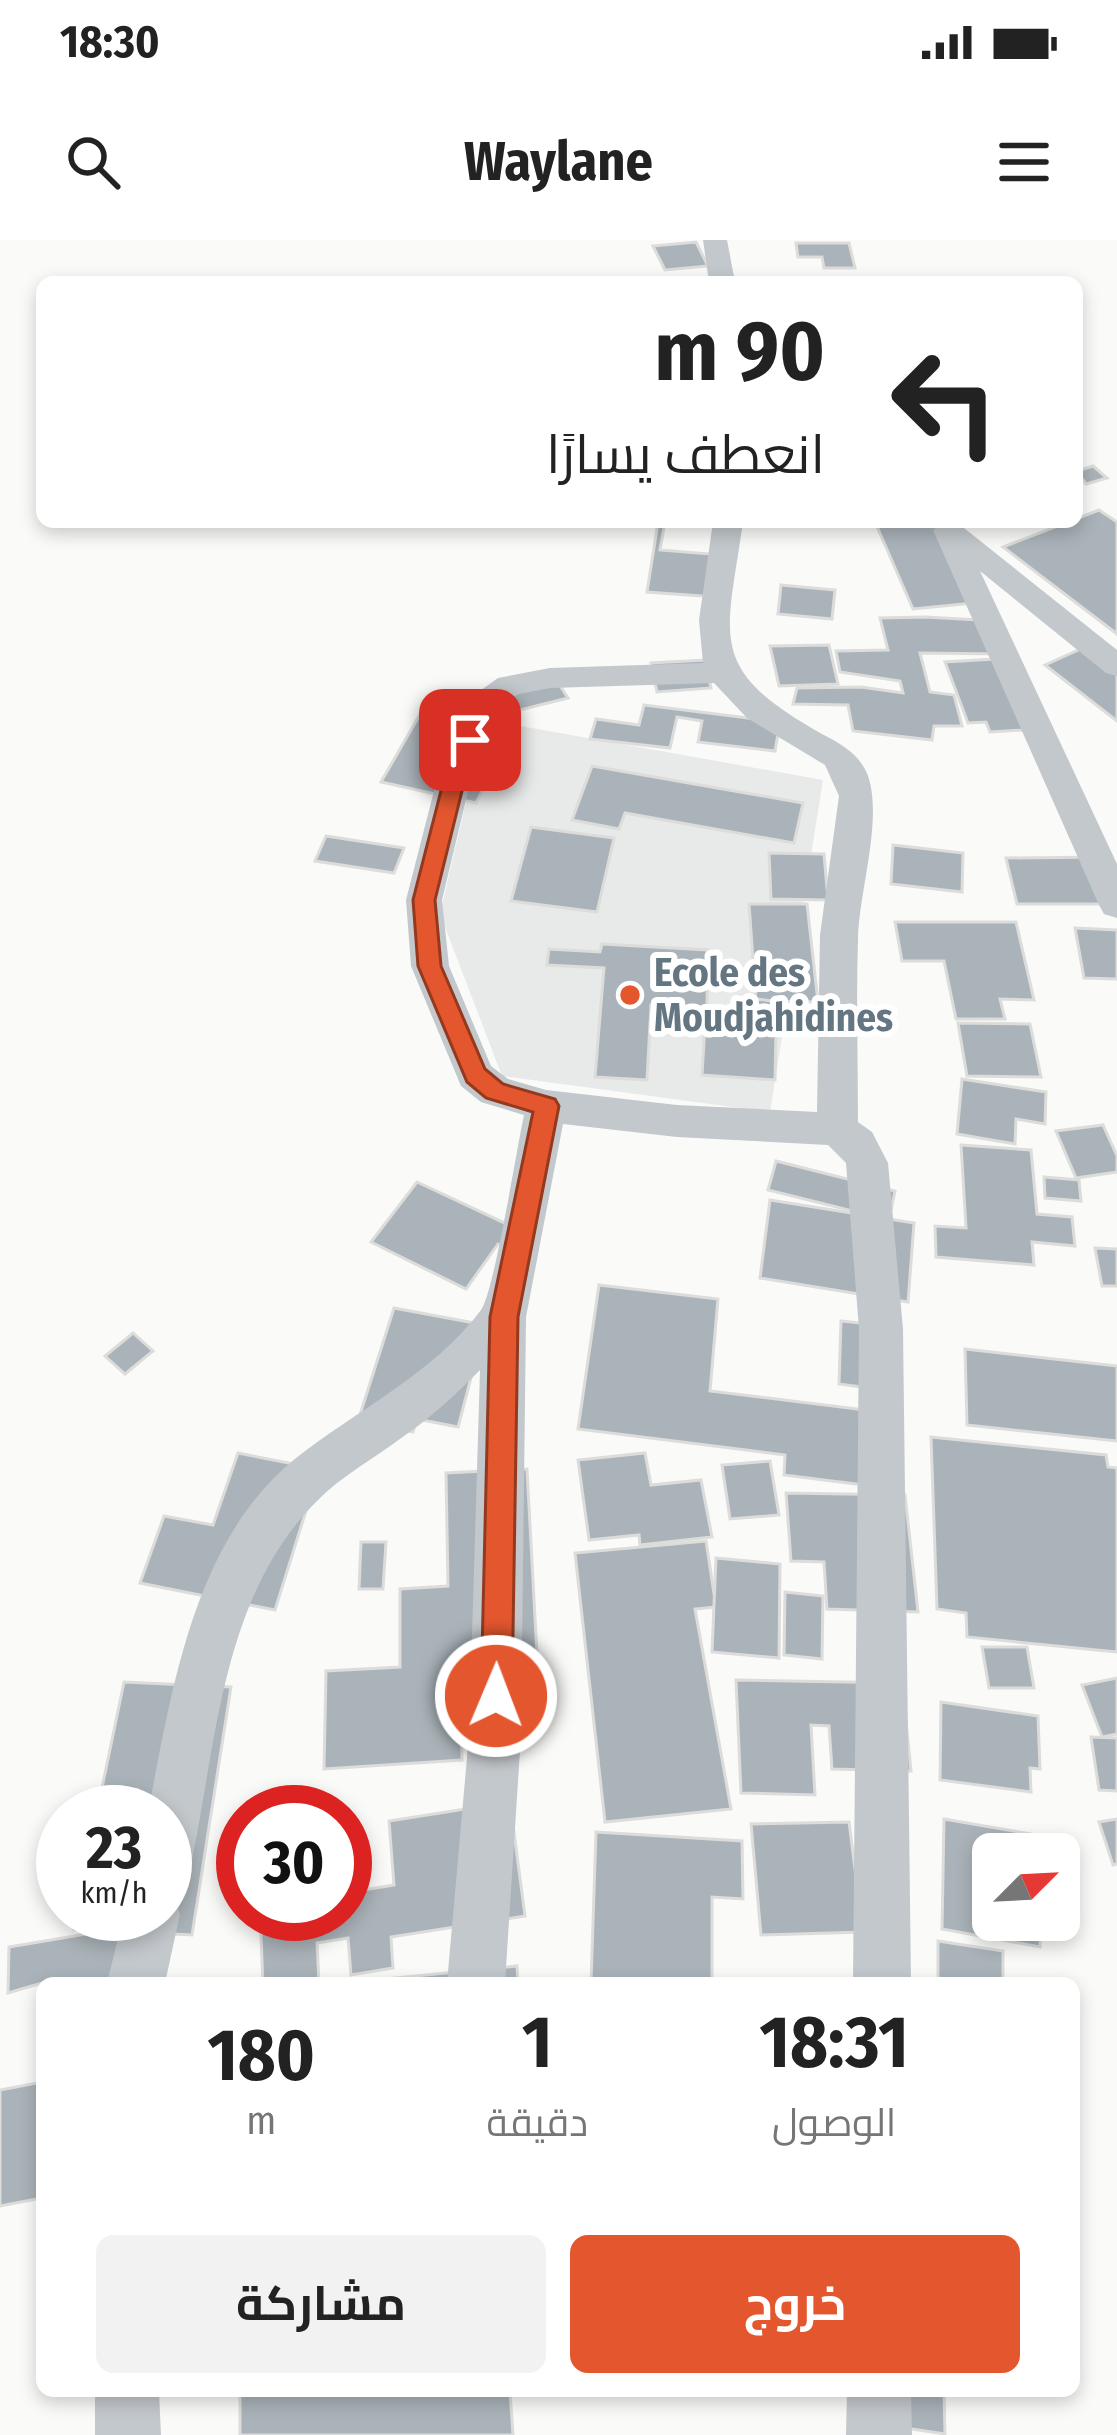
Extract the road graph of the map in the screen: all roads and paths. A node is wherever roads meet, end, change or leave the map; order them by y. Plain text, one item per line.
1 (715, 240) edge
2 (721, 276) edge
3 (727, 528) edge
4 (944, 528) edge
5 (945, 528) edge
6 (1117, 666) edge
7 (723, 673) junction
8 (1117, 905) edge
9 (546, 1106) junction
10 (837, 1129) junction
11 (504, 1317) junction
12 (181, 1785) edge
13 (146, 1941) edge
14 (137, 1977) edge
15 (476, 1977) edge
16 (882, 1977) edge
17 (127, 2397) edge
18 (879, 2397) edge
19 (128, 2435) edge
20 (879, 2435) edge

1 - 2 street
3 - 7 street
4 - 8 street
5 - 6 street
7 - 9 street
7 - 10 street
9 - 10 street
9 - 11 street
10 - 16 street
11 - 12 street
11 - 15 street
13 - 14 street
17 - 19 street
18 - 20 street

